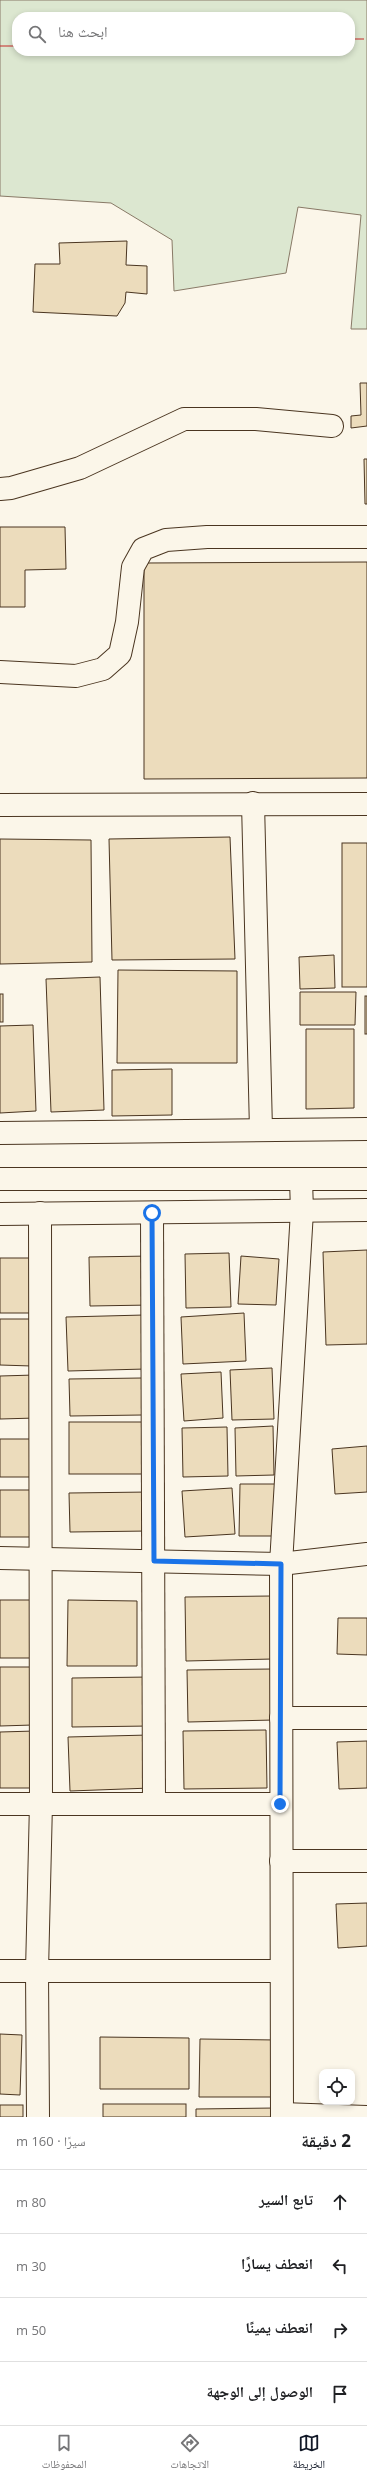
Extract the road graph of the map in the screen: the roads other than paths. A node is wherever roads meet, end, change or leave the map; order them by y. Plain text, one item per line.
1 (332, 426) dead end
2 (0, 489) edge
3 (367, 537) edge
4 (0, 672) edge
5 (253, 803) junction
6 (367, 804) edge
7 (0, 805) edge
8 (367, 1129) edge
9 (261, 1130) junction
10 (0, 1133) edge
11 (0, 1178) edge
12 (367, 1179) edge
13 (301, 1180) junction
14 (367, 1210) edge
15 (302, 1211) junction
16 (40, 1213) junction
17 (152, 1213) junction
18 (0, 1214) edge
19 (367, 1554) edge
20 (0, 1558) edge
21 (39, 1558) junction
22 (154, 1561) junction
23 (281, 1564) junction
24 (281, 1718) junction
25 (367, 1718) edge
26 (40, 1803) junction
27 (0, 1804) edge
28 (154, 1804) junction
29 (280, 1804) junction
30 (281, 1861) junction
31 (367, 1861) edge
32 (0, 1971) edge
33 (37, 1971) junction
34 (281, 1971) junction
35 (282, 2116) edge
36 (38, 2117) edge
37 (367, 2117) edge

1 - 2 street
3 - 4 street
5 - 6 street
5 - 7 street
5 - 9 street
8 - 9 street
9 - 10 street
11 - 13 street
12 - 13 street
13 - 15 street
14 - 15 street
15 - 17 street
15 - 23 street
16 - 17 street
16 - 18 street
16 - 21 street
17 - 22 street
19 - 23 street
20 - 21 street
21 - 22 street
21 - 26 street
22 - 23 street
22 - 28 street
23 - 24 street
24 - 25 street
24 - 29 street
26 - 27 street
26 - 28 street
26 - 33 street
28 - 29 street
29 - 30 street
30 - 31 street
30 - 34 street
32 - 33 street
33 - 34 street
33 - 36 street
34 - 35 street
35 - 37 street

